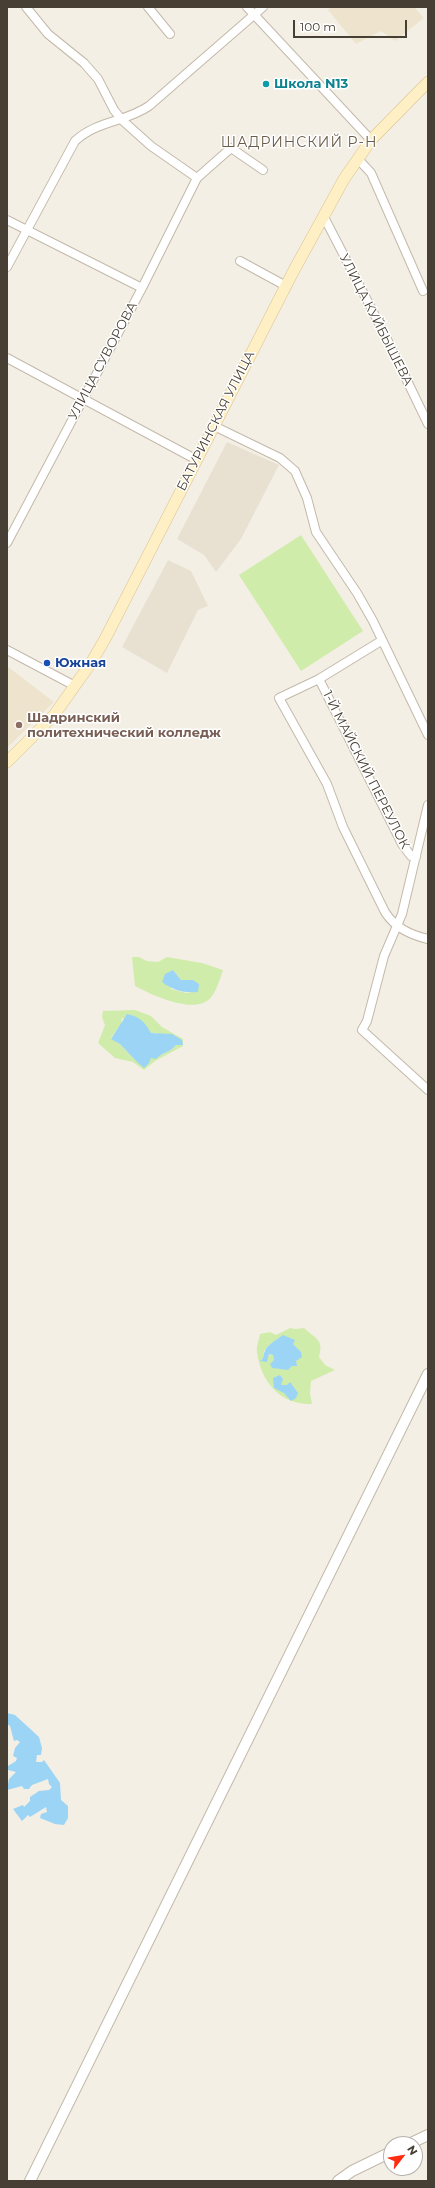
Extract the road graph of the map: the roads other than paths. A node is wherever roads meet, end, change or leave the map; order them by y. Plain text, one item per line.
1 (26, 7) edge
2 (148, 7) edge
3 (247, 7) edge
4 (263, 7) edge
5 (254, 15) junction
6 (170, 34) dead end
7 (428, 82) edge
8 (122, 120) junction
9 (371, 140) junction
10 (358, 159) junction
11 (263, 170) dead end
12 (197, 178) junction
13 (324, 217) junction
14 (7, 220) edge
15 (27, 230) junction
16 (240, 261) dead end
17 (7, 267) edge
18 (286, 286) junction
19 (142, 288) junction
20 (423, 291) dead end
21 (7, 358) edge
22 (83, 400) junction
23 (428, 424) edge
24 (214, 426) junction
25 (197, 460) junction
26 (7, 543) edge
27 (381, 641) junction
28 (7, 650) edge
29 (319, 679) junction
30 (75, 686) junction
31 (428, 735) edge
32 (7, 762) edge
33 (428, 805) edge
34 (416, 857) junction
35 (397, 927) junction
36 (428, 939) edge
37 (428, 1079) edge
38 (427, 1089) edge
39 (428, 1374) edge
40 (383, 2156) edge
41 (30, 2181) edge
42 (338, 2181) edge

1 - 8 street
2 - 6 street
3 - 5 street
4 - 5 street
5 - 8 street
5 - 9 street
7 - 9 main road, БАТУРИНСКАЯ УЛИЦА
8 - 12 street
8 - 15 street
9 - 10 main road, БАТУРИНСКАЯ УЛИЦА
10 - 13 main road, БАТУРИНСКАЯ УЛИЦА
10 - 20 street
11 - 12 street, УЛИЦА СУВОРОВА
12 - 19 street, УЛИЦА СУВОРОВА
13 - 18 main road, БАТУРИНСКАЯ УЛИЦА
13 - 23 street, УЛИЦА КУЙБЫШЕВА
14 - 15 street
15 - 17 street
15 - 19 street
16 - 18 street
18 - 24 main road, БАТУРИНСКАЯ УЛИЦА
19 - 22 street, УЛИЦА СУВОРОВА
21 - 22 street
22 - 25 street
22 - 26 street, УЛИЦА СУВОРОВА
24 - 25 main road, БАТУРИНСКАЯ УЛИЦА
24 - 27 street
25 - 30 main road, БАТУРИНСКАЯ УЛИЦА
27 - 29 street
27 - 31 street
28 - 30 street
29 - 34 street, 1-Й МАЙСКИЙ ПЕРЕУЛОК
29 - 35 street
30 - 32 main road, БАТУРИНСКАЯ УЛИЦА
33 - 34 street
34 - 35 street
35 - 36 street
35 - 38 street
37 - 38 street
39 - 41 street
40 - 42 street

